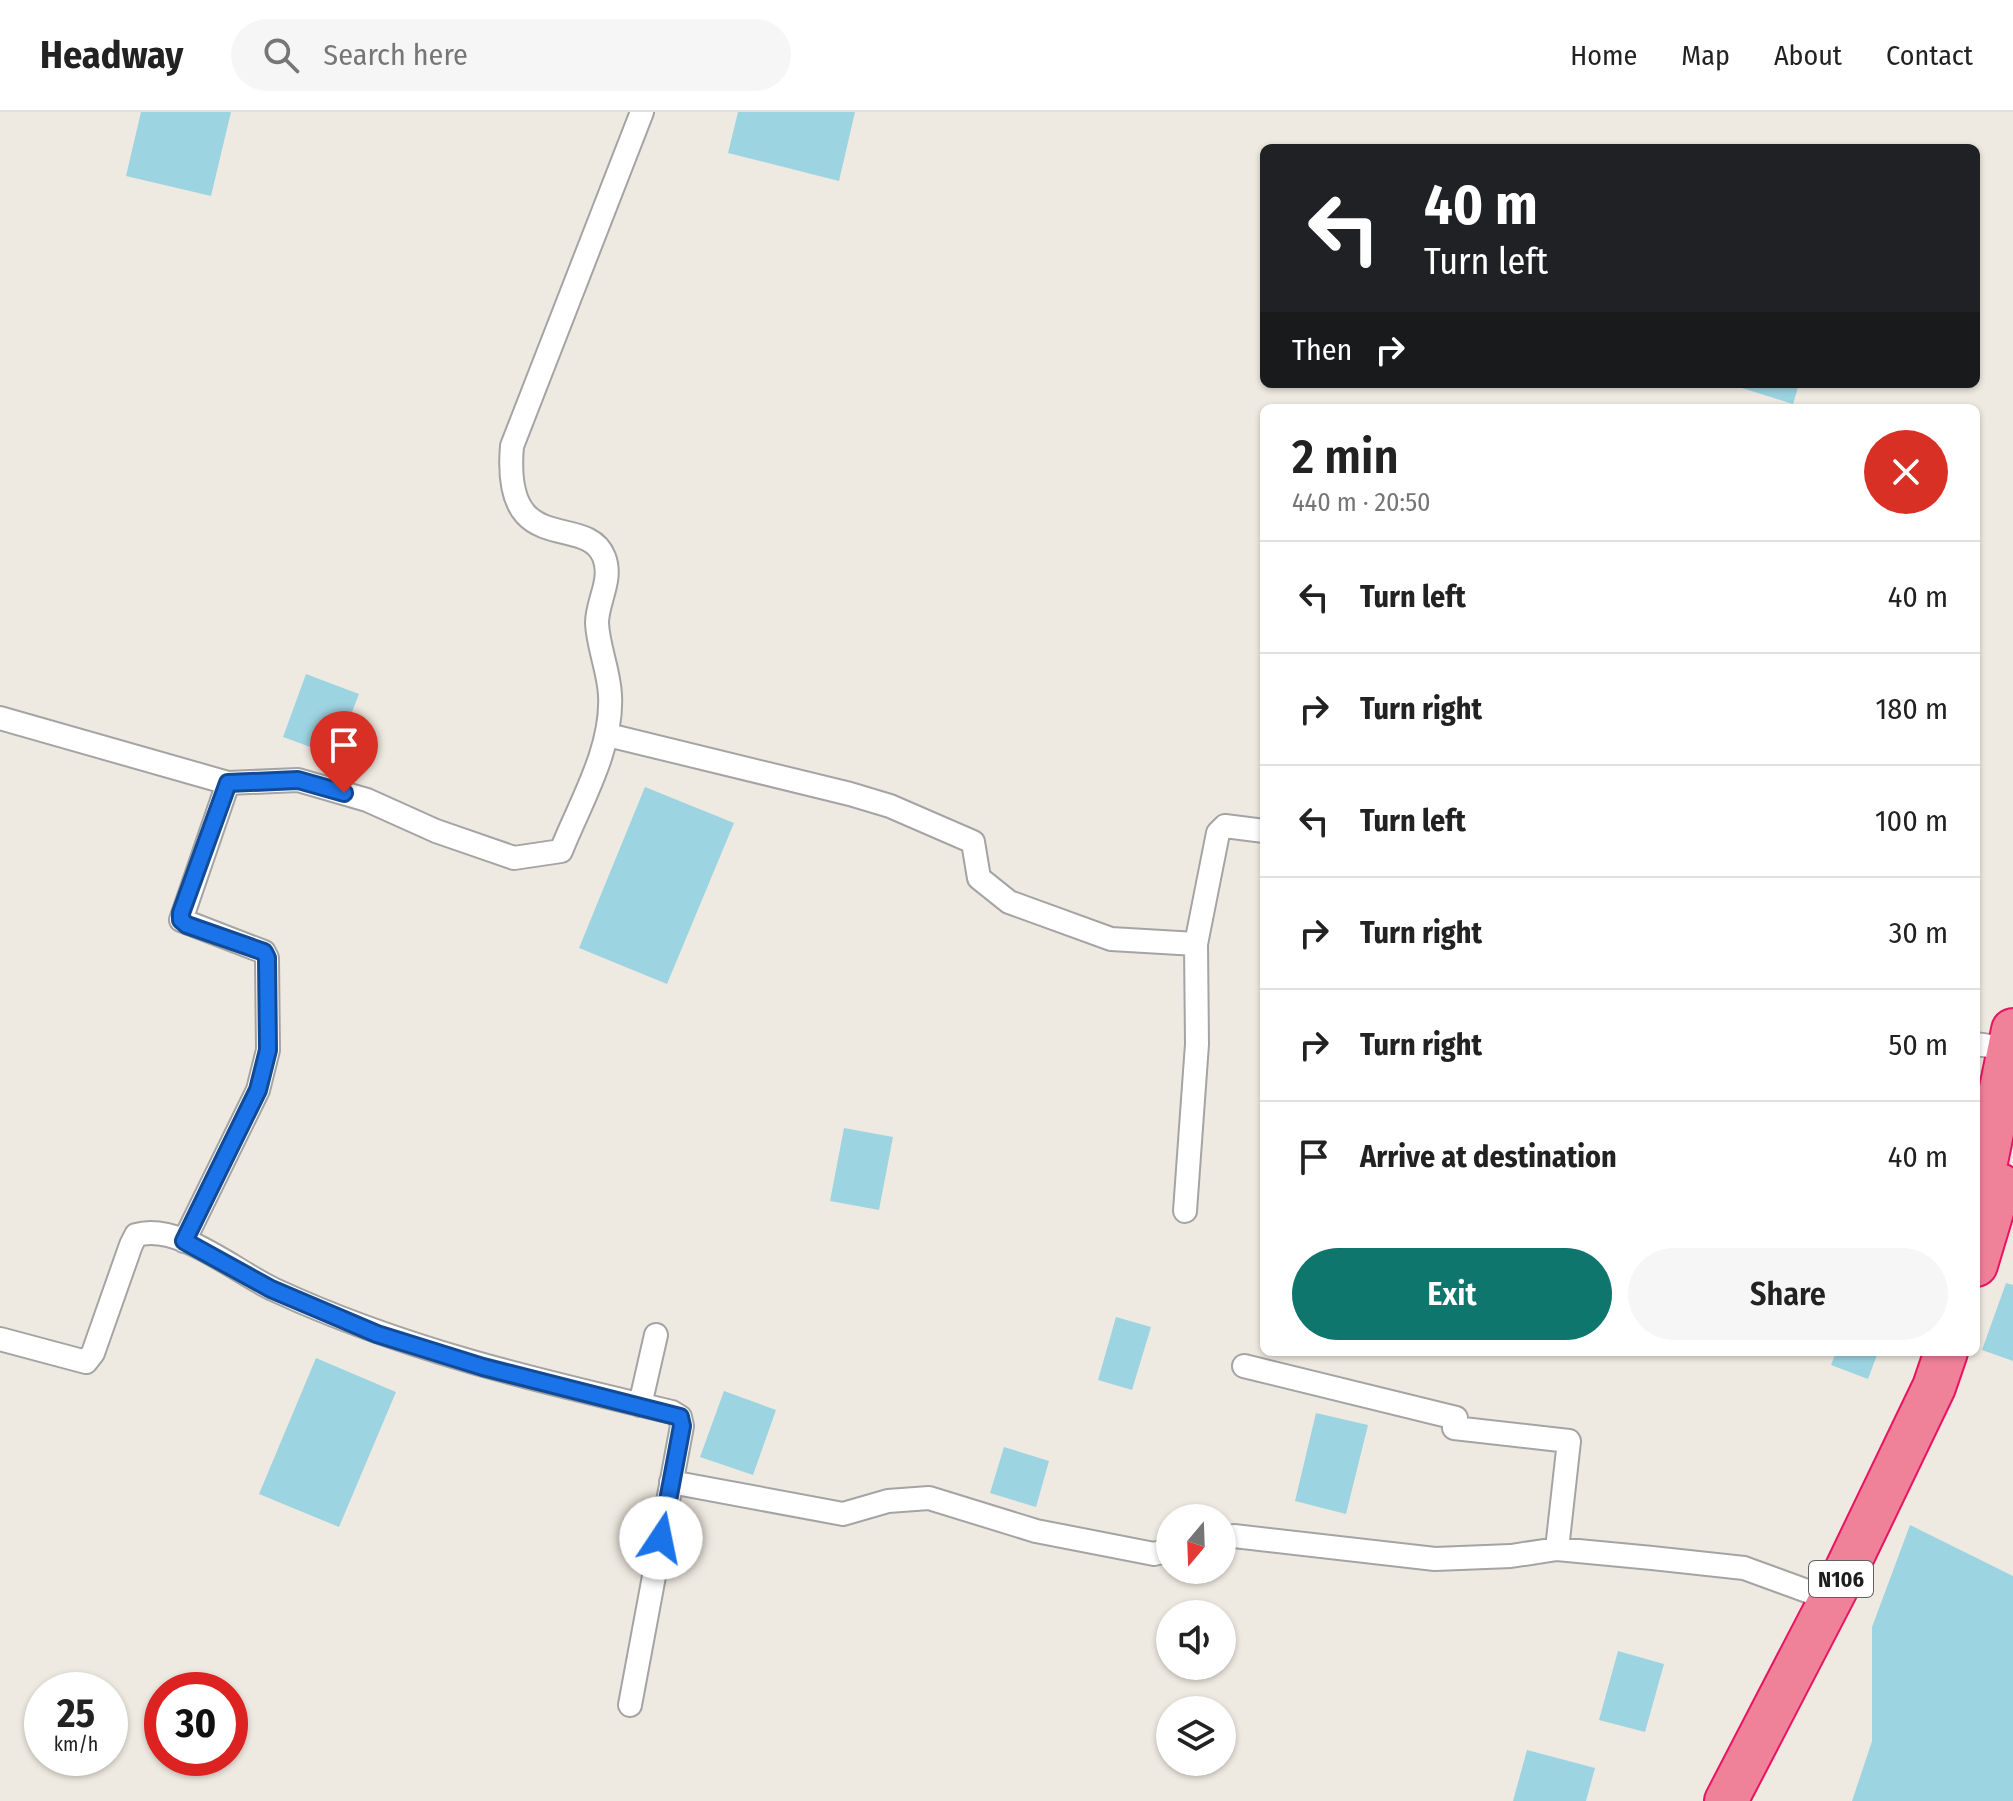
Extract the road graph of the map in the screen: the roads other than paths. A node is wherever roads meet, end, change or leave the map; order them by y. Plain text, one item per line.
1 (642, 112) edge
2 (0, 718) edge
3 (608, 735) junction
4 (228, 783) junction
5 (1260, 830) edge
6 (1196, 944) junction
7 (2000, 1041) edge
8 (2013, 1125) edge
9 (1980, 1183) edge
10 (1185, 1211) dead end
11 (184, 1241) junction
12 (1980, 1254) edge
13 (656, 1335) dead end
14 (0, 1339) edge
15 (1923, 1356) edge
16 (1945, 1356) edge
17 (1244, 1366) dead end
18 (640, 1405) junction
19 (671, 1482) junction
20 (1236, 1536) edge
21 (1557, 1549) junction
22 (1156, 1554) edge
23 (1820, 1595) junction
24 (630, 1705) dead end
25 (1705, 1801) edge
26 (1726, 1801) edge

1 - 3 street
2 - 4 street
3 - 4 street
3 - 6 street
4 - 11 street
5 - 6 street
6 - 10 street
7 - 9 highway
8 - 12 highway
11 - 14 street
11 - 18 street
13 - 18 street
15 - 23 highway, N106
16 - 23 highway, N106
17 - 21 street
18 - 19 street
19 - 22 street
19 - 24 street
20 - 21 street
21 - 23 street
23 - 25 highway, N106
23 - 26 highway, N106

